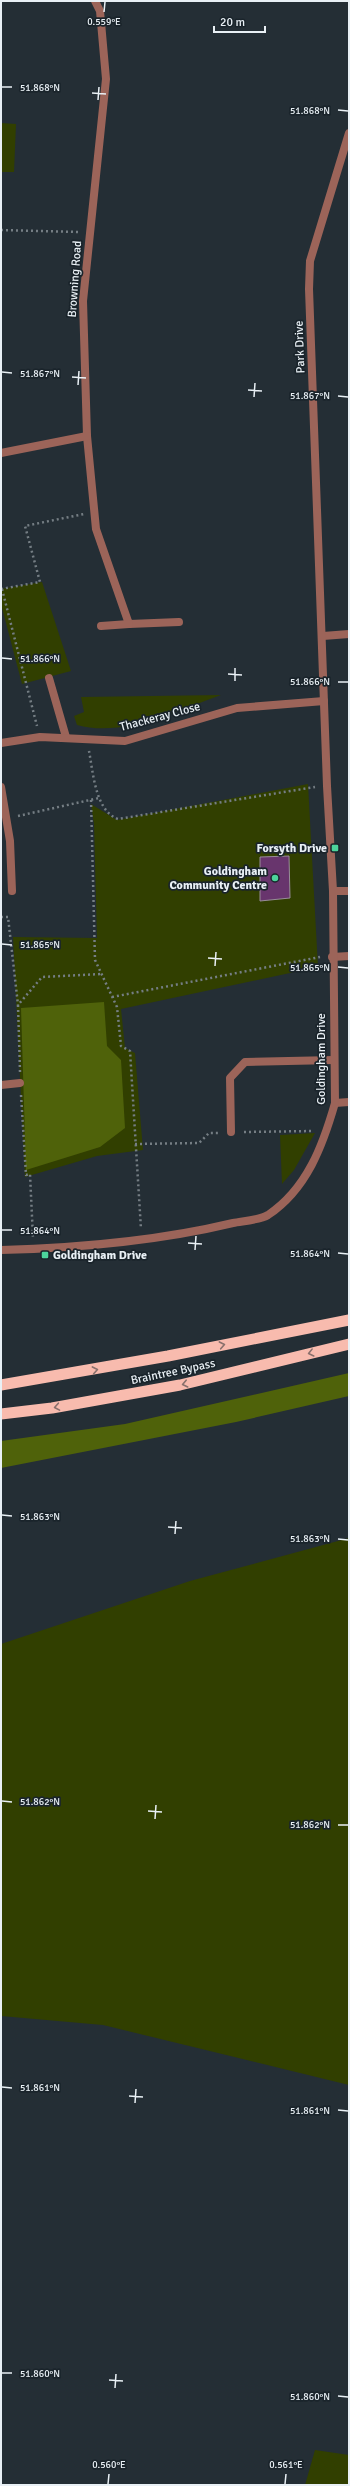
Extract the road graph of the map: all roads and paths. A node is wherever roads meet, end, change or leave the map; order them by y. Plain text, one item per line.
1 (96, 1) edge
2 (349, 133) edge
3 (1, 230) edge
4 (91, 233) junction
5 (87, 436) junction
6 (1, 453) edge
7 (94, 511) junction
8 (1, 589) edge
9 (178, 622) dead end
10 (129, 624) junction
11 (102, 626) dead end
12 (349, 634) edge
13 (323, 636) junction
14 (49, 678) dead end
15 (324, 701) junction
16 (40, 737) junction
17 (66, 737) junction
18 (86, 739) junction
19 (1, 743) edge
20 (327, 786) junction
21 (1, 787) edge
22 (99, 798) junction
23 (91, 800) junction
24 (8, 818) junction
25 (333, 891) junction
26 (349, 891) edge
27 (12, 892) dead end
28 (1, 916) edge
29 (332, 956) junction
30 (349, 956) edge
31 (112, 997) junction
32 (18, 1005) dead end
33 (334, 1060) junction
34 (20, 1083) dead end
35 (1, 1085) edge
36 (349, 1102) edge
37 (335, 1103) junction
38 (231, 1132) dead end
39 (142, 1239) junction
40 (1, 1250) edge
41 (349, 1320) edge
42 (349, 1344) edge
43 (1, 1385) edge
44 (1, 1414) edge

1 - 4 street, Browning Road
2 - 13 street, Park Drive
3 - 4 path
4 - 5 street, Browning Road
5 - 6 street
5 - 7 street, Browning Road
7 - 8 path
7 - 10 street, Browning Road
8 - 16 path
9 - 10 street
10 - 11 street
12 - 13 street
13 - 15 street, Goldingham Drive
14 - 17 street
15 - 18 street, Thackeray Close
15 - 20 street, Goldingham Drive
16 - 17 street, Thackeray Close
16 - 19 street, Thackeray Close
17 - 18 street, Thackeray Close
18 - 22 path
20 - 22 path
20 - 25 street, Goldingham Drive
21 - 24 street
22 - 23 path
23 - 24 path
23 - 31 path
24 - 27 street
25 - 26 street
25 - 29 street, Goldingham Drive
28 - 32 path
29 - 30 street
29 - 31 path
29 - 33 street, Goldingham Drive
31 - 39 path
33 - 37 street, Goldingham Drive
33 - 38 street
34 - 35 street
36 - 37 street
37 - 39 street, Goldingham Drive
39 - 40 street, Goldingham Drive
43 -> 41 highway, Braintree Bypass
42 -> 44 highway, Braintree Bypass

